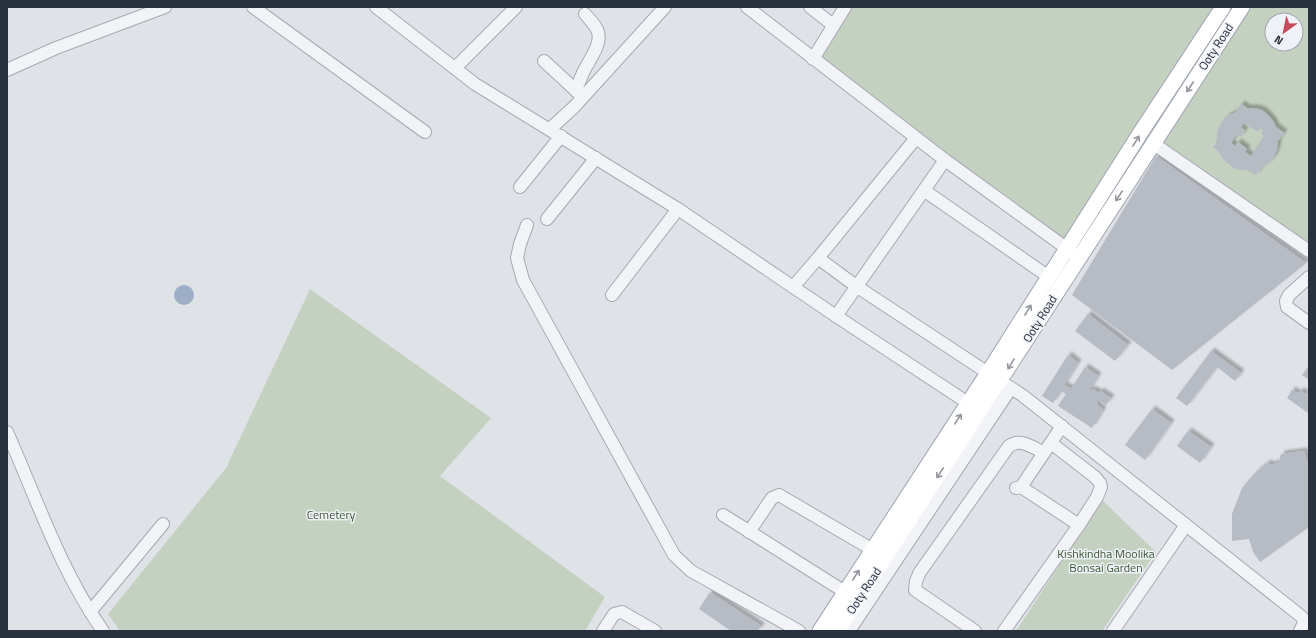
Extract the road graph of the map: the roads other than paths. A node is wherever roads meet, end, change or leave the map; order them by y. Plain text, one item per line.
1 (165, 7) edge
2 (253, 7) edge
3 (376, 7) edge
4 (516, 7) edge
5 (665, 7) edge
6 (747, 7) edge
7 (810, 7) edge
8 (845, 7) edge
9 (1223, 7) edge
10 (1242, 7) edge
11 (585, 14) dead end
12 (833, 25) junction
13 (813, 59) junction
14 (544, 61) dead end
15 (455, 68) junction
16 (7, 70) edge
17 (579, 94) junction
18 (550, 129) junction
19 (425, 132) dead end
20 (561, 136) junction
21 (916, 138) junction
22 (1154, 144) junction
23 (596, 158) junction
24 (945, 160) junction
25 (520, 187) dead end
26 (924, 191) junction
27 (678, 208) junction
28 (547, 219) dead end
29 (527, 225) dead end
30 (1309, 251) edge
31 (1073, 253) junction
32 (818, 258) junction
33 (1049, 277) junction
34 (1309, 277) edge
35 (856, 286) junction
36 (793, 287) junction
37 (612, 295) dead end
38 (836, 316) junction
39 (1309, 323) edge
40 (1000, 381) junction
41 (968, 403) junction
42 (1062, 426) junction
43 (7, 432) edge
44 (1051, 443) junction
45 (1044, 453) junction
46 (723, 515) dead end
47 (163, 524) dead end
48 (1079, 525) junction
49 (1186, 525) junction
50 (749, 532) junction
51 (873, 550) junction
52 (845, 592) junction
53 (90, 612) junction
54 (103, 631) edge
55 (603, 631) edge
56 (655, 631) edge
57 (799, 631) edge
58 (820, 631) edge
59 (837, 631) edge
60 (850, 631) edge
61 (975, 631) edge
62 (1004, 631) edge
63 (1113, 631) edge
64 (1300, 631) edge

1 - 16 street
2 - 19 street
3 - 15 street
4 - 15 street
5 - 17 street
6 - 13 street
7 - 12 street
8 - 12 street
31 -> 9 main road, Ooty Road
10 -> 22 main road, Ooty Road
11 - 17 street
12 - 13 street
13 - 21 street
14 - 17 street
15 - 18 street
17 - 18 street
18 - 20 street
20 - 23 street
20 - 25 street
21 - 24 street
21 - 32 street
22 - 30 street
22 -> 31 main road, Ooty Road
23 - 27 street
23 - 28 street
24 - 26 street
24 - 31 street
26 - 33 street
26 - 35 street
27 - 36 street
27 - 37 street
29 - 57 street
31 - 33 main road, Ooty Road
31 -> 40 main road, Ooty Road
32 - 35 street
32 - 36 street
40 -> 33 main road, Ooty Road
34 - 39 street
35 - 38 street
35 - 40 street
36 - 38 street
38 - 41 street
40 - 41 main road, Ooty Road
40 - 42 street
40 -> 59 main road, Ooty Road
40 - 60 street
51 -> 41 main road, Ooty Road
42 - 44 street
42 - 49 street
43 - 53 street
44 - 45 street
44 - 48 street
45 - 48 street
45 - 61 street
46 - 50 street
47 - 53 street
48 - 62 street
49 - 63 street
49 - 64 street
50 - 51 street
50 - 52 street
52 -> 51 main road, Ooty Road
52 - 58 main road, Ooty Road
53 - 54 street
55 - 56 street

